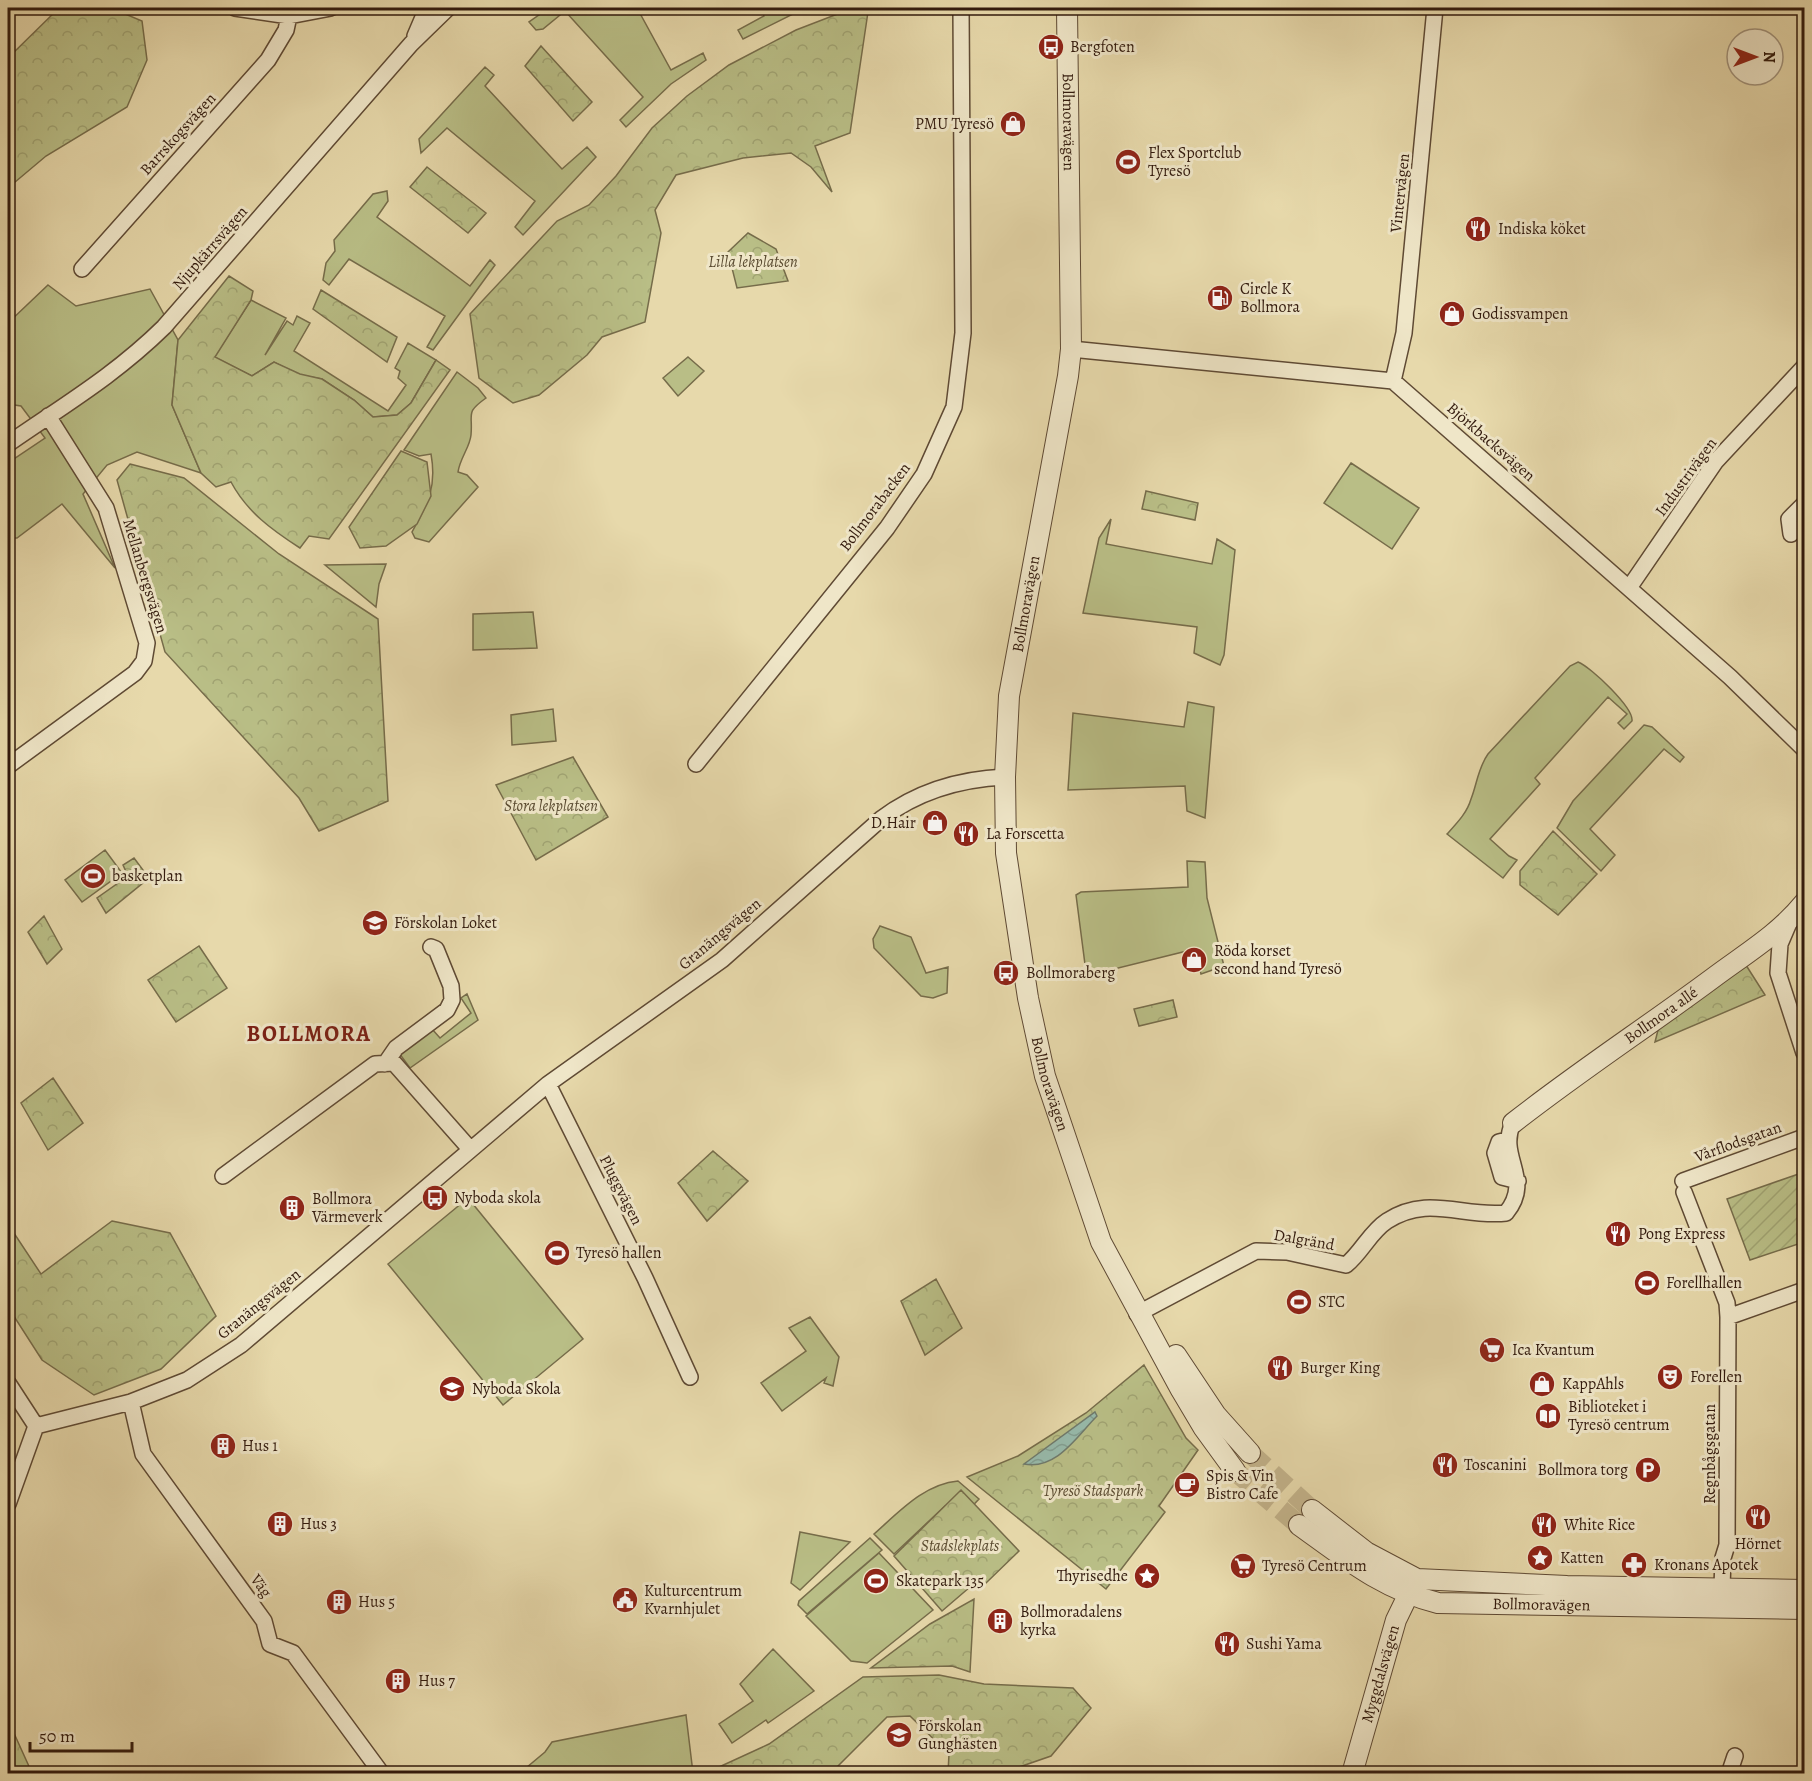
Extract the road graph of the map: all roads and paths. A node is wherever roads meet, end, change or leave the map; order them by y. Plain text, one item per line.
1 (235, 8) edge
2 (331, 8) edge
3 (427, 8) edge
4 (448, 8) edge
5 (961, 8) edge
6 (1067, 8) edge
7 (1435, 8) edge
8 (289, 16) junction
9 (411, 44) junction
10 (82, 269) dead end
11 (1071, 349) junction
12 (1804, 367) edge
13 (1393, 381) junction
14 (48, 416) junction
15 (8, 444) edge
16 (1804, 504) edge
17 (1791, 534) dead end
18 (1629, 588) junction
19 (1804, 749) edge
20 (696, 764) dead end
21 (8, 766) edge
22 (1005, 777) junction
23 (1804, 903) edge
24 (1789, 923) junction
25 (431, 947) dead end
26 (1804, 1053) edge
27 (385, 1064) junction
28 (548, 1084) junction
29 (1510, 1131) joint
30 (1804, 1137) edge
31 (470, 1149) junction
32 (223, 1176) dead end
33 (1684, 1187) joint
34 (1804, 1290) edge
35 (1143, 1311) junction
36 (1728, 1317) junction
37 (690, 1377) dead end
38 (8, 1383) edge
39 (131, 1402) junction
40 (36, 1426) junction
41 (1250, 1453) tunnel mouth
42 (1235, 1472) tunnel mouth
43 (8, 1504) edge
44 (1312, 1510) tunnel mouth
45 (1299, 1525) tunnel mouth
46 (1412, 1587) junction
47 (1722, 1587) junction
48 (1804, 1590) edge
49 (1723, 1608) junction
50 (1804, 1609) edge
51 (1735, 1756) dead end
52 (382, 1773) edge
53 (1352, 1773) edge
54 (1729, 1773) edge

1 - 8 street
2 - 8 street
3 - 9 street, Njupkärrsvägen
4 - 9 street, Njupkärrsvägen
5 - 20 street, Bollmorabacken
6 - 11 street, Bollmoravägen
7 - 13 street, Vintervägen
8 - 10 street, Barrskogsvägen
9 - 14 street, Njupkärrsvägen
11 - 13 street
11 - 22 street, Bollmoravägen
12 - 18 street, Industrivägen
13 - 18 street, Björkbacksvägen
14 - 15 street, Njupkärrsvägen
14 - 21 street, Mellanbergsvägen
16 - 17 street
18 - 19 street, Björkbacksvägen
22 - 28 street, Granängsvägen
22 - 35 street, Bollmoravägen
23 - 24 street, Bollmora allé
24 - 26 street
24 - 29 street, Bollmora allé
25 - 27 street
27 - 31 street
27 - 32 street
28 - 31 street, Granängsvägen
28 - 37 street, Pluggvägen
29 - 35 street, Dalgränd
30 - 33 street, Vårflodsgatan
31 - 39 street, Granängsvägen
33 - 36 street, Regnbågsgatan
34 - 36 street
35 - 41 street, Bollmoravägen
35 - 42 street, Bollmoravägen
36 - 47 street, Regnbågsgatan
38 - 40 street
39 - 40 street, Granängsvägen
39 - 52 street, Väg
40 - 43 street
44 - 46 street, Bollmoravägen
45 - 46 street, Bollmoravägen
46 - 47 street, Bollmoravägen
46 - 49 street, Bollmoravägen
46 - 53 street, Myggdalsvägen
47 - 48 street, Bollmoravägen
47 - 49 street
49 - 50 street, Bollmoravägen
51 - 54 street

